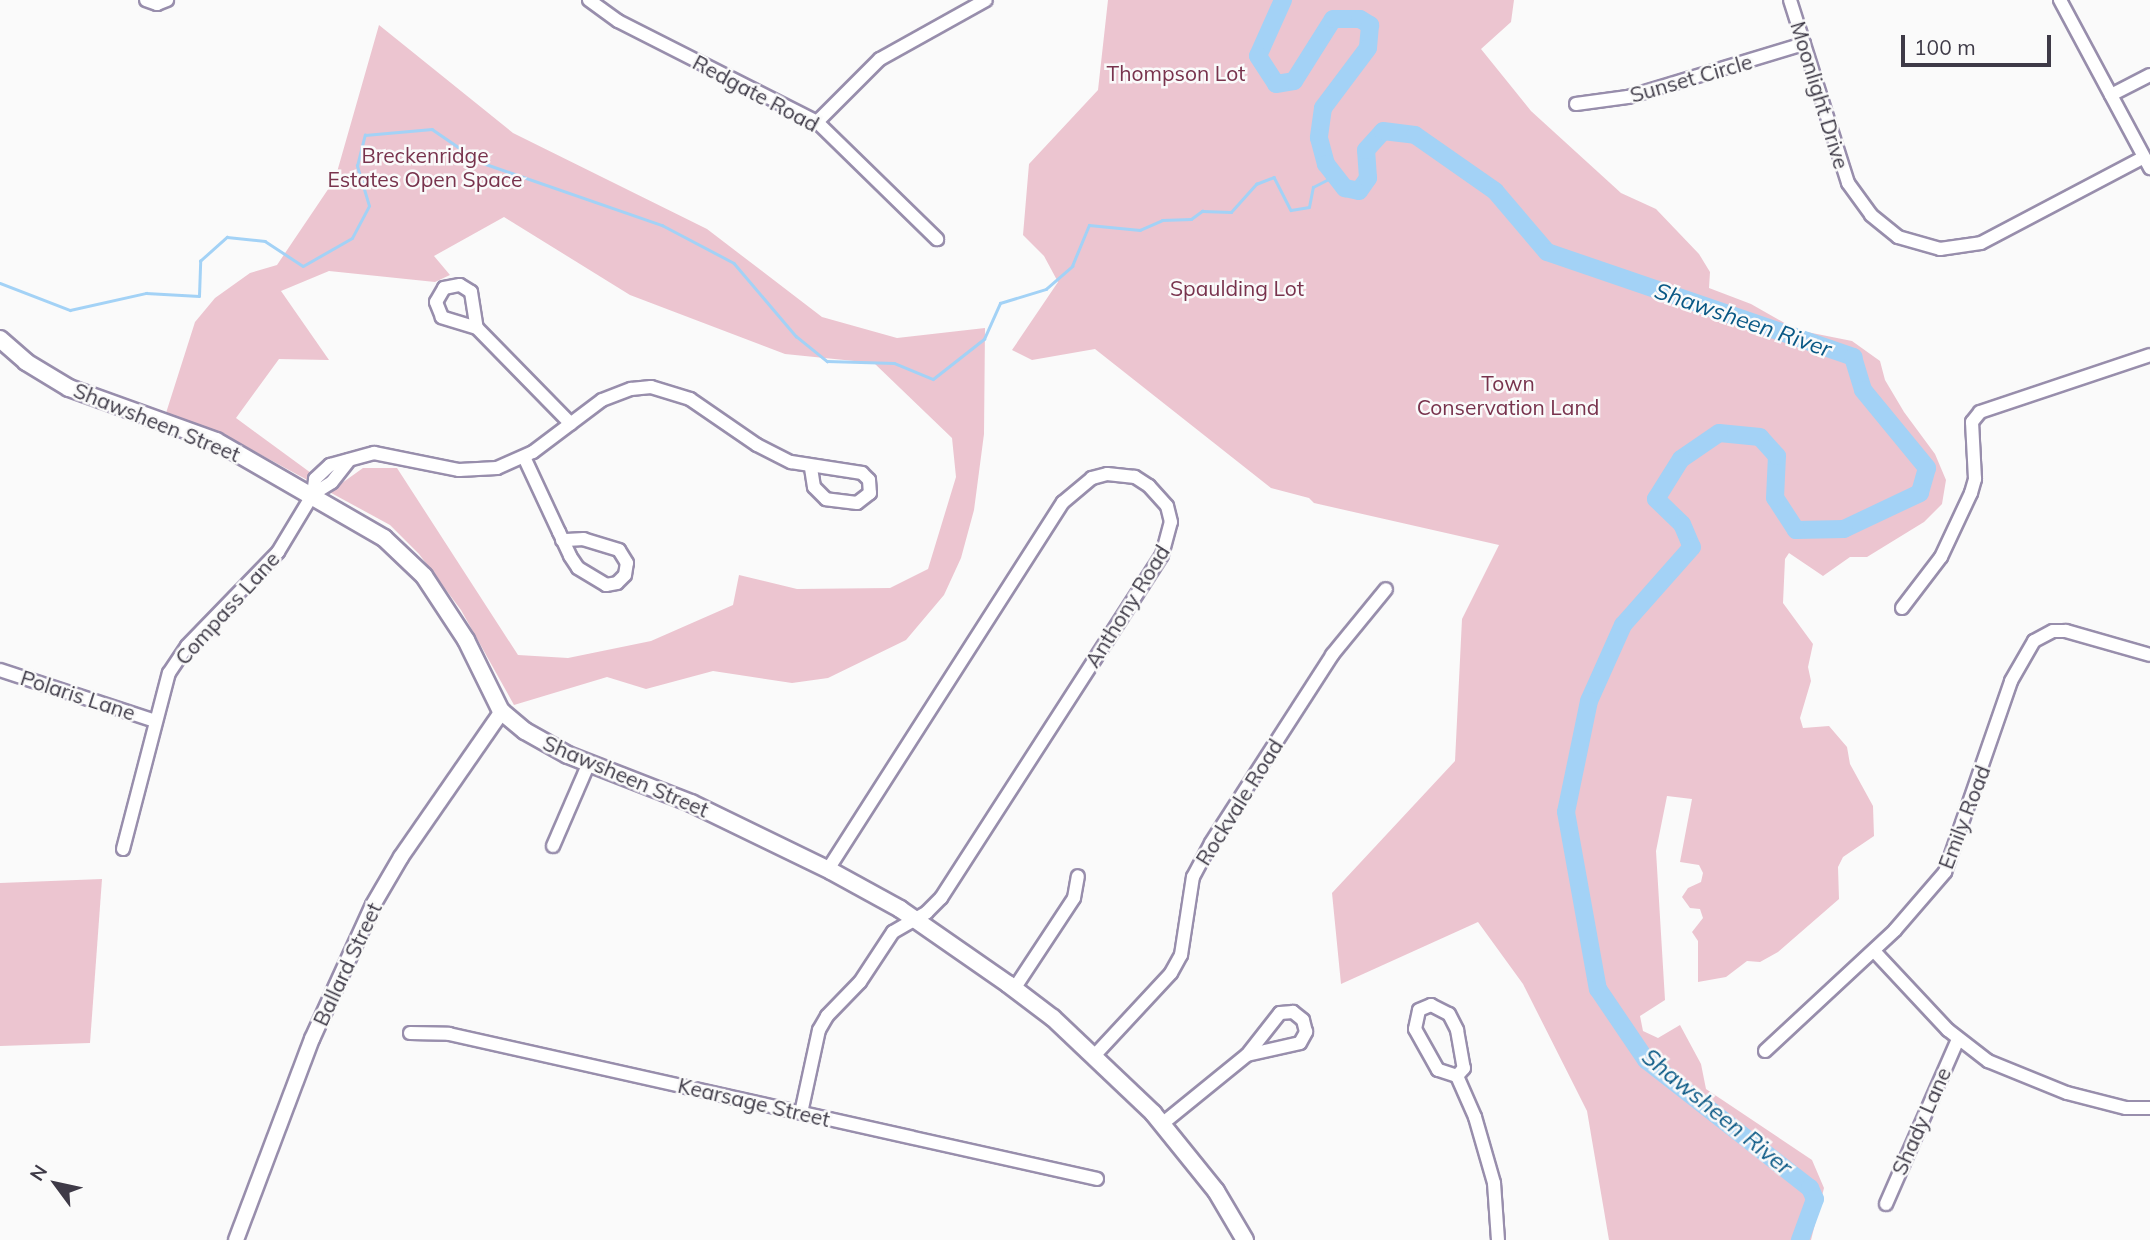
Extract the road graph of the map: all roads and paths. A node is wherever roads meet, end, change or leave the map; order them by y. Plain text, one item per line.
1 (146, 0) edge
2 (167, 0) edge
3 (589, 0) edge
4 (986, 0) edge
5 (1790, 0) edge
6 (2060, 0) edge
7 (1804, 44) junction
8 (2150, 75) edge
9 (2111, 95) junction
10 (1576, 104) dead end
11 (817, 122) junction
12 (2147, 162) edge
13 (937, 239) dead end
14 (477, 328) dead end
15 (0, 339) edge
16 (2150, 355) edge
17 (571, 424) junction
18 (524, 457) junction
19 (811, 467) junction
20 (313, 494) junction
21 (562, 540) junction
22 (1386, 590) dead end
23 (1902, 608) dead end
24 (2150, 655) edge
25 (0, 670) edge
26 (502, 711) junction
27 (155, 721) junction
28 (589, 763) junction
29 (553, 846) dead end
30 (123, 849) dead end
31 (828, 869) junction
32 (1078, 876) dead end
33 (915, 919) junction
34 (1874, 951) junction
35 (1014, 989) junction
36 (410, 1032) dead end
37 (1958, 1039) junction
38 (1765, 1051) dead end
39 (1247, 1055) junction
40 (1094, 1056) junction
41 (1457, 1076) junction
42 (2150, 1108) edge
43 (801, 1112) junction
44 (1162, 1124) junction
45 (1097, 1179) dead end
46 (1886, 1204) dead end
47 (236, 1240) edge
48 (1245, 1240) edge
49 (1497, 1240) edge

1 - 2 street
3 - 11 street, Redgate Road
4 - 11 street
5 - 7 street, Moonlight Drive
6 - 9 street
7 - 10 street, Sunset Circle
7 - 12 street, Moonlight Drive
8 - 9 street
9 - 12 street
11 - 13 street, Redgate Road
14 - 17 street
15 - 20 main road, Shawsheen Street
16 - 23 street
17 - 18 street, Compass Lane
17 - 19 street, Compass Lane
18 - 20 street, Compass Lane
18 - 21 street
19 - 19 street, Compass Lane
20 - 26 main road, Shawsheen Street
20 - 27 street, Compass Lane
21 - 21 street
22 - 40 street, Rockvale Road
24 - 34 street, Emily Road
25 - 27 street, Polaris Lane
26 - 28 main road, Shawsheen Street
26 - 47 street, Ballard Street
27 - 30 street, Compass Lane
28 - 29 street
28 - 31 main road, Shawsheen Street
31 - 33 main road, Shawsheen Street
31 - 33 street, Anthony Road
32 - 35 street
33 - 35 main road, Shawsheen Street
33 - 43 street, Anthony Road
34 - 37 street
34 - 38 street, Emily Road
35 - 40 main road, Shawsheen Street
36 - 43 street, Kearsage Street
37 - 42 street
37 - 46 street, Shady Lane
39 - 39 street
39 - 44 street
40 - 44 main road, Shawsheen Street
41 - 41 street
41 - 49 street
43 - 45 street, Kearsage Street
44 - 48 main road, Shawsheen Street

